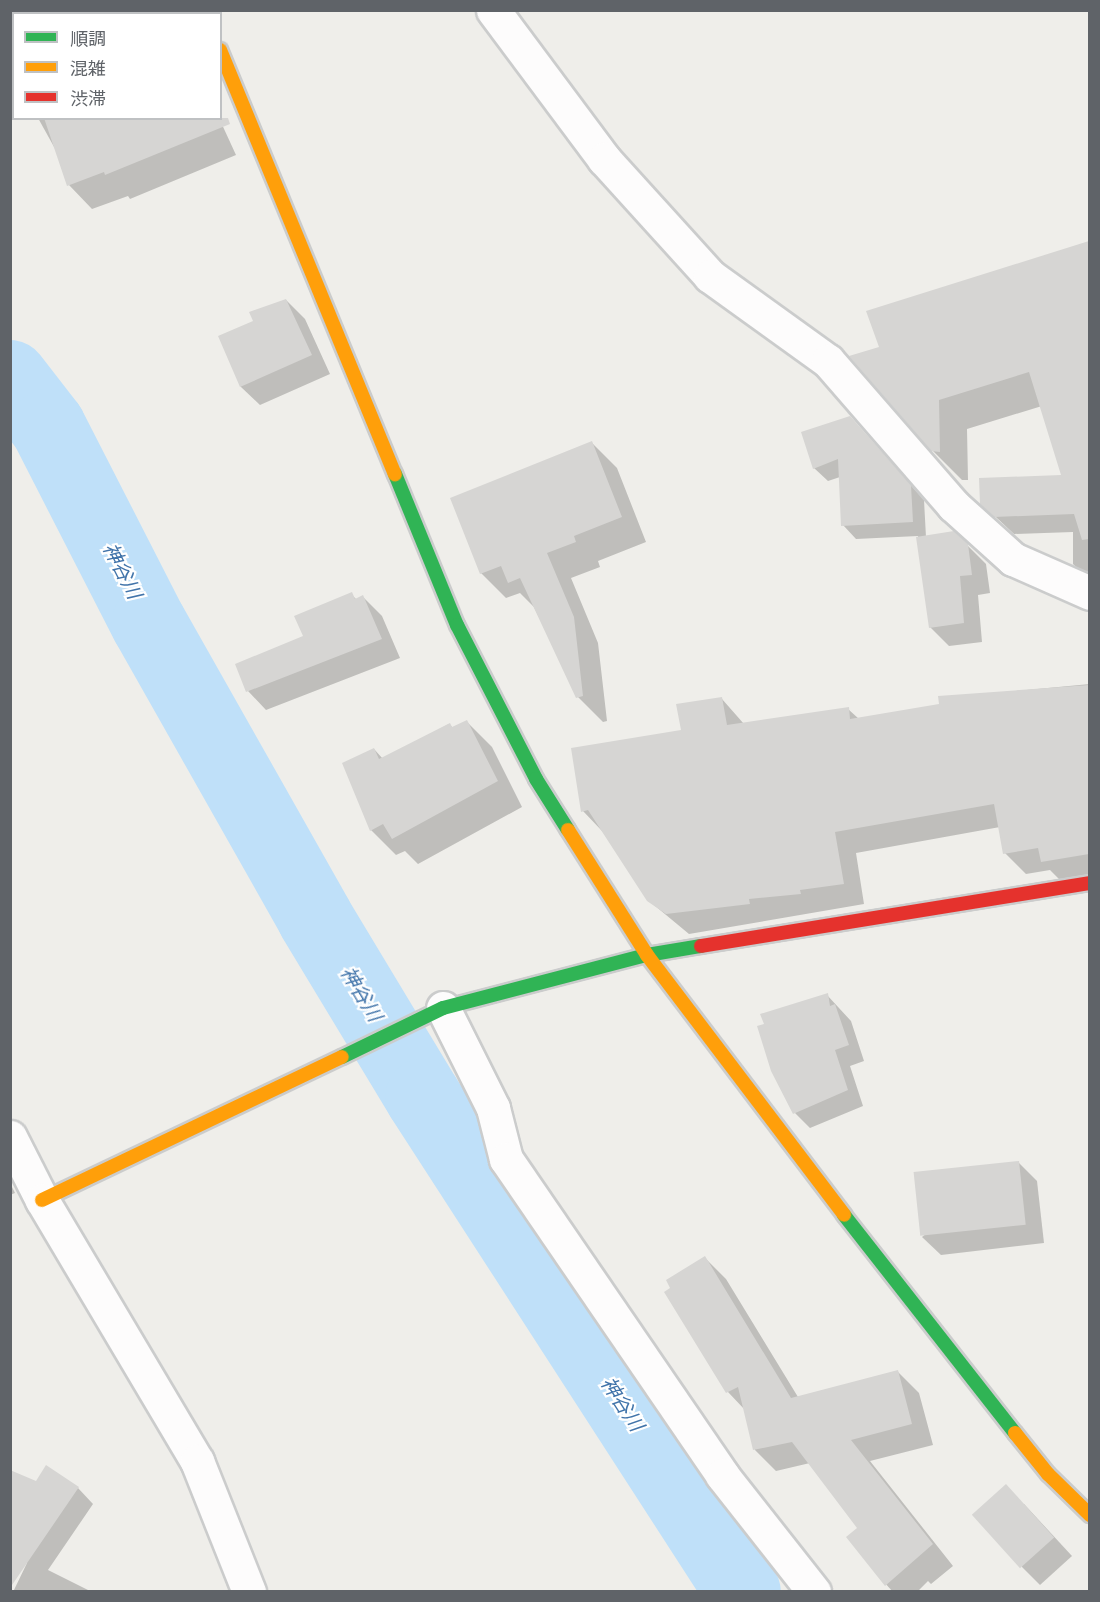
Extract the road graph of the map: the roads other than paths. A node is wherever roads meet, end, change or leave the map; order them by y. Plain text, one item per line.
1 (493, 10) edge
2 (222, 55) edge
3 (1089, 593) edge
4 (1089, 883) edge
5 (647, 955) junction
6 (436, 1012) junction
7 (10, 1137) edge
8 (56, 1194) junction
9 (1089, 1515) edge
10 (249, 1592) edge
11 (814, 1592) edge

1 - 3 street
2 - 5 street
4 - 5 street
5 - 6 street
5 - 9 street
6 - 8 street
6 - 11 street
7 - 8 street
8 - 10 street

